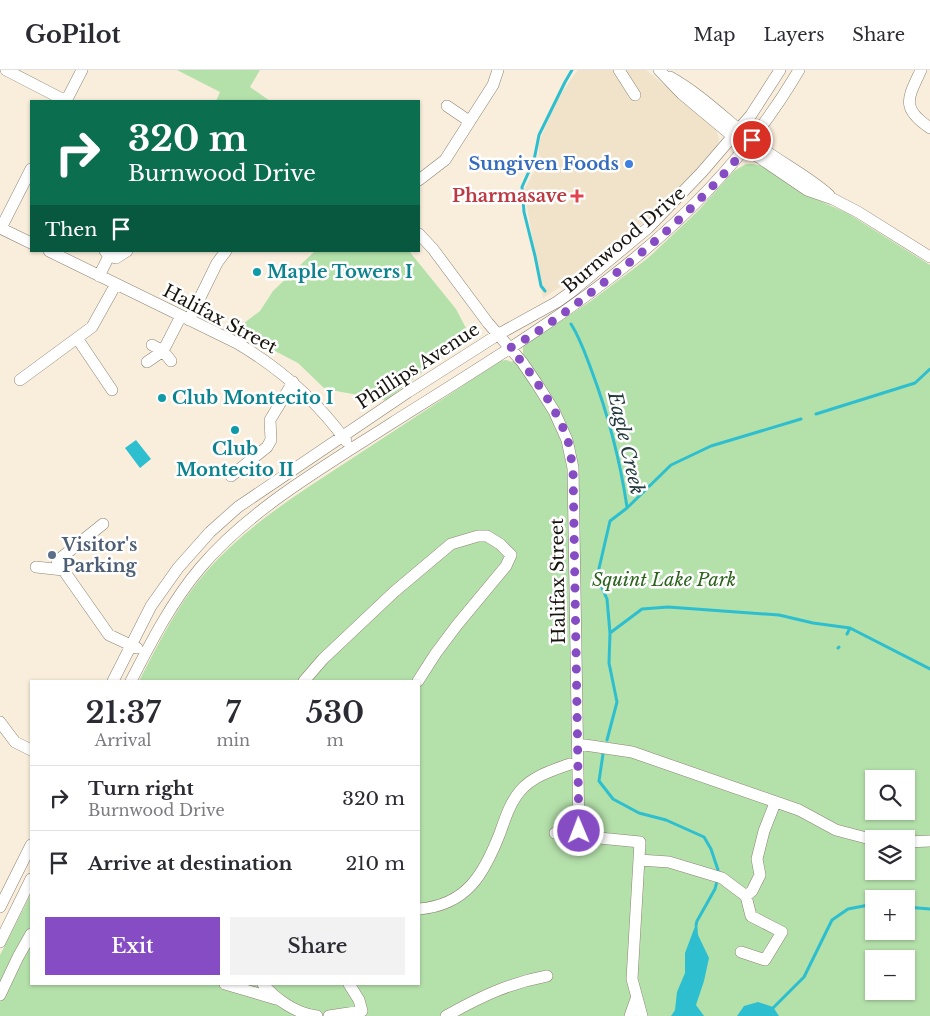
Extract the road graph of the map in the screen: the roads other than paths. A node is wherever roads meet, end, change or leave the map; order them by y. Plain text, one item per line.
1 (82, 70) edge
2 (498, 70) edge
3 (619, 70) edge
4 (780, 70) edge
5 (799, 70) edge
6 (921, 70) edge
7 (660, 71) edge
8 (11, 74) edge
9 (635, 95) dead end
10 (64, 100) edge
11 (67, 100) edge
12 (447, 106) dead end
13 (469, 121) junction
14 (930, 128) edge
15 (737, 133) junction
16 (750, 144) junction
17 (30, 171) edge
18 (420, 179) edge
19 (1, 228) edge
20 (420, 235) edge
21 (30, 242) edge
22 (51, 252) edge
23 (125, 252) edge
24 (225, 252) edge
25 (107, 254) edge
26 (930, 258) edge
27 (99, 276) junction
28 (116, 284) junction
29 (185, 318) junction
30 (499, 334) junction
31 (77, 338) junction
32 (152, 345) dead end
33 (510, 348) junction
34 (163, 351) junction
35 (171, 361) dead end
36 (148, 362) dead end
37 (20, 380) dead end
38 (293, 382) junction
39 (112, 390) dead end
40 (343, 437) junction
41 (351, 449) junction
42 (231, 476) dead end
43 (103, 524) dead end
44 (58, 563) junction
45 (36, 567) dead end
46 (131, 645) junction
47 (146, 652) junction
48 (114, 680) edge
49 (132, 680) edge
50 (305, 680) edge
51 (419, 680) edge
52 (0, 722) edge
53 (578, 744) junction
54 (30, 750) edge
55 (570, 764) dead end
56 (775, 803) junction
57 (555, 833) dead end
58 (579, 833) junction
59 (865, 838) edge
60 (930, 841) edge
61 (915, 842) edge
62 (30, 847) edge
63 (639, 860) junction
64 (30, 881) edge
65 (746, 896) junction
66 (0, 907) edge
67 (420, 909) edge
68 (30, 936) edge
69 (0, 942) edge
70 (741, 952) dead end
71 (547, 976) dead end
72 (228, 985) edge
73 (263, 985) edge
74 (350, 985) edge
75 (0, 995) edge
76 (636, 999) junction
77 (284, 1002) junction
78 (362, 1011) junction
79 (316, 1016) edge
80 (334, 1016) edge
81 (373, 1016) edge
82 (446, 1016) edge
83 (630, 1016) edge
84 (642, 1016) edge

1 - 11 street
2 - 13 street
3 - 9 street
4 - 15 street, Burnwood Drive
5 - 16 street, Burnwood Drive
6 - 14 street
7 - 15 street
8 - 10 street
12 - 13 street
13 - 18 street
15 - 16 street
15 - 30 street, Burnwood Drive
16 - 26 street
16 - 33 street, Burnwood Drive
17 - 19 street
19 - 21 street
20 - 30 street, Halifax Street
22 - 27 street, Halifax Street
23 - 25 street
24 - 29 street
25 - 27 street
27 - 28 street, Halifax Street
28 - 29 street, Halifax Street
28 - 31 street
29 - 34 street
29 - 38 street, Halifax Street
30 - 33 street, Halifax Street
30 - 40 street, Phillips Avenue
31 - 37 street
31 - 39 street
32 - 34 street
33 - 41 street, Phillips Avenue
33 - 53 street, Halifax Street
34 - 35 street
34 - 36 street
38 - 40 street, Halifax Street
38 - 42 street
40 - 41 street, Halifax Street
40 - 46 street, Phillips Avenue
41 - 47 street, Phillips Avenue
43 - 44 street
44 - 45 street
44 - 46 street
46 - 47 street
46 - 48 street, Phillips Avenue
47 - 49 street, Phillips Avenue
50 - 51 street
52 - 54 street
53 - 56 street
53 - 58 street, Halifax Street
55 - 67 street
56 - 59 street
56 - 65 street
57 - 58 street
58 - 63 street
60 - 61 street
62 - 66 street
63 - 65 street
63 - 76 street
64 - 69 street
65 - 70 street
68 - 75 street
71 - 82 street
72 - 77 street
73 - 77 street
74 - 78 street
76 - 83 street
76 - 84 street
77 - 79 street
78 - 80 street
78 - 81 street

